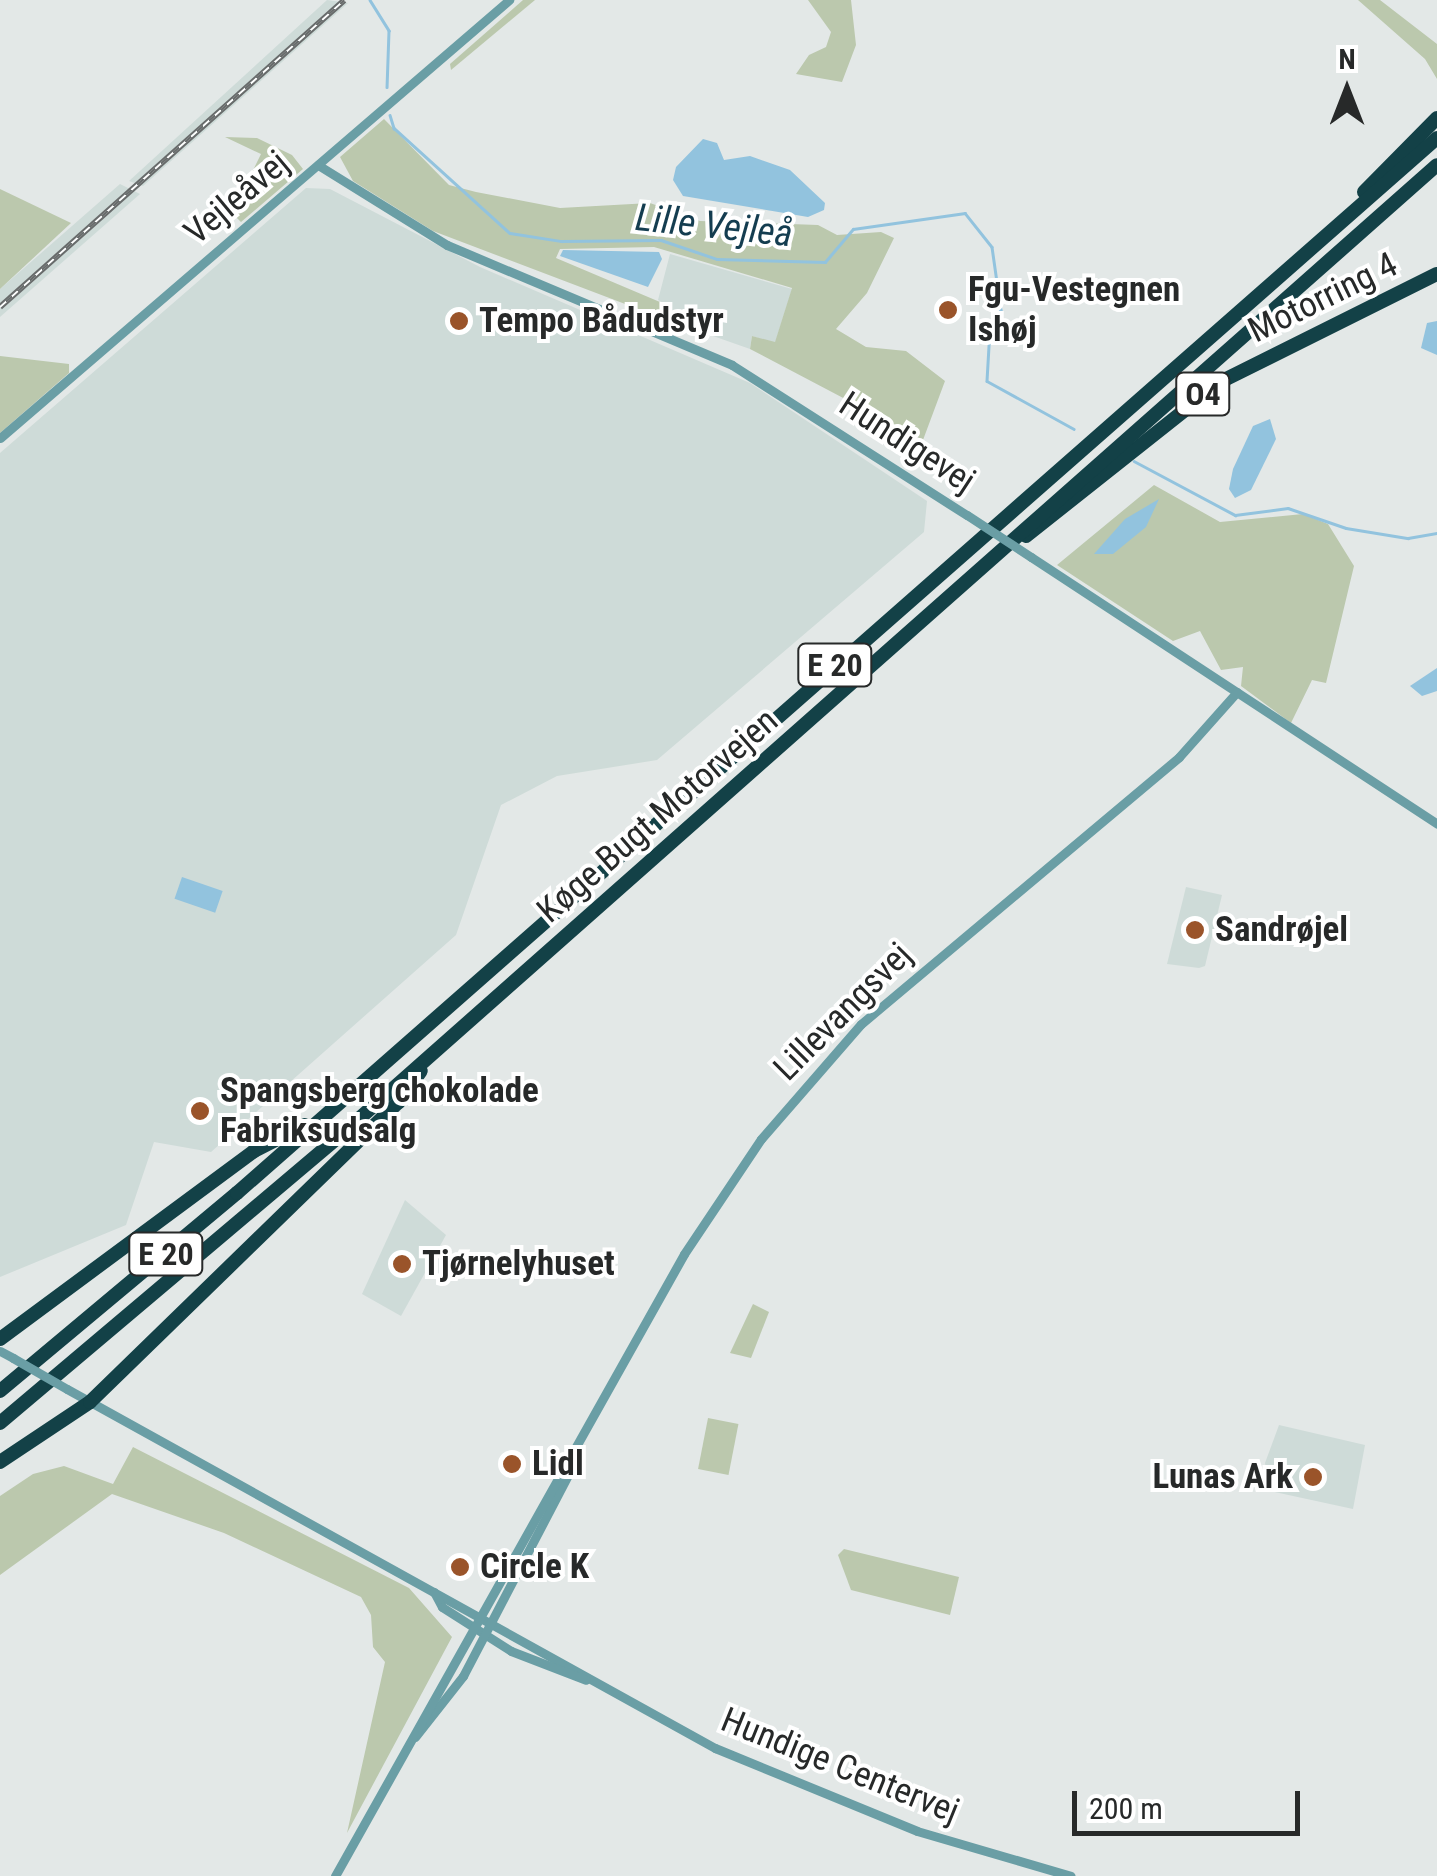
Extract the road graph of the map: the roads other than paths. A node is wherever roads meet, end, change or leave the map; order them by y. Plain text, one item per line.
1 (509, 0) edge
2 (1437, 118) edge
3 (1437, 138) edge
4 (318, 165) junction
5 (1437, 165) edge
6 (1342, 218) junction
7 (1437, 274) edge
8 (0, 438) edge
9 (997, 557) junction
10 (1237, 692) junction
11 (1437, 824) edge
12 (433, 1054) junction
13 (328, 1112) junction
14 (0, 1339) edge
15 (0, 1351) edge
16 (0, 1391) edge
17 (90, 1402) junction
18 (0, 1423) edge
19 (578, 1446) junction
20 (0, 1462) edge
21 (434, 1592) junction
22 (479, 1612) junction
23 (492, 1620) junction
24 (471, 1626) junction
25 (484, 1635) junction
26 (598, 1684) junction
27 (413, 1739) junction
28 (335, 1876) edge
29 (1070, 1876) edge

1 - 4 street, Vejleåvej
2 - 6 highway, Motorring 4
3 - 6 highway, Køge Bugt Motorvejen / E 20
4 - 8 street, Vejleåvej
4 - 10 street, Hundigevej, bridge
5 - 9 highway, Køge Bugt Motorvejen / E 20
6 - 13 highway, Køge Bugt Motorvejen / E 20
7 - 9 highway, Motorring 4 / O4
9 - 12 highway, Køge Bugt Motorvejen / E 20
10 - 11 street, Hundigevej
10 - 19 street, Lillevangsvej
12 - 17 highway
12 - 18 highway, Køge Bugt Motorvejen / E 20
13 - 14 highway
13 - 16 highway, Køge Bugt Motorvejen / E 20
15 - 17 street, Hundige Centervej, bridge
17 - 20 highway
17 - 21 street, Hundige Centervej
19 - 22 street, Lillevangsvej
19 - 23 street, Lillevangsvej
21 - 22 street, Hundige Centervej
21 - 24 street, Hundige Centervej
22 - 23 street, Hundige Centervej
22 - 24 street, Lillevangsvej
23 - 25 street, Lillevangsvej
23 - 26 street, Hundige Centervej
24 - 25 street, Hundige Centervej
24 - 27 street, Lillevangsvej
25 - 26 street, Hundige Centervej
25 - 27 street, Lillevangsvej
26 - 29 street, Hundige Centervej
27 - 28 street, Lillevangsvej

